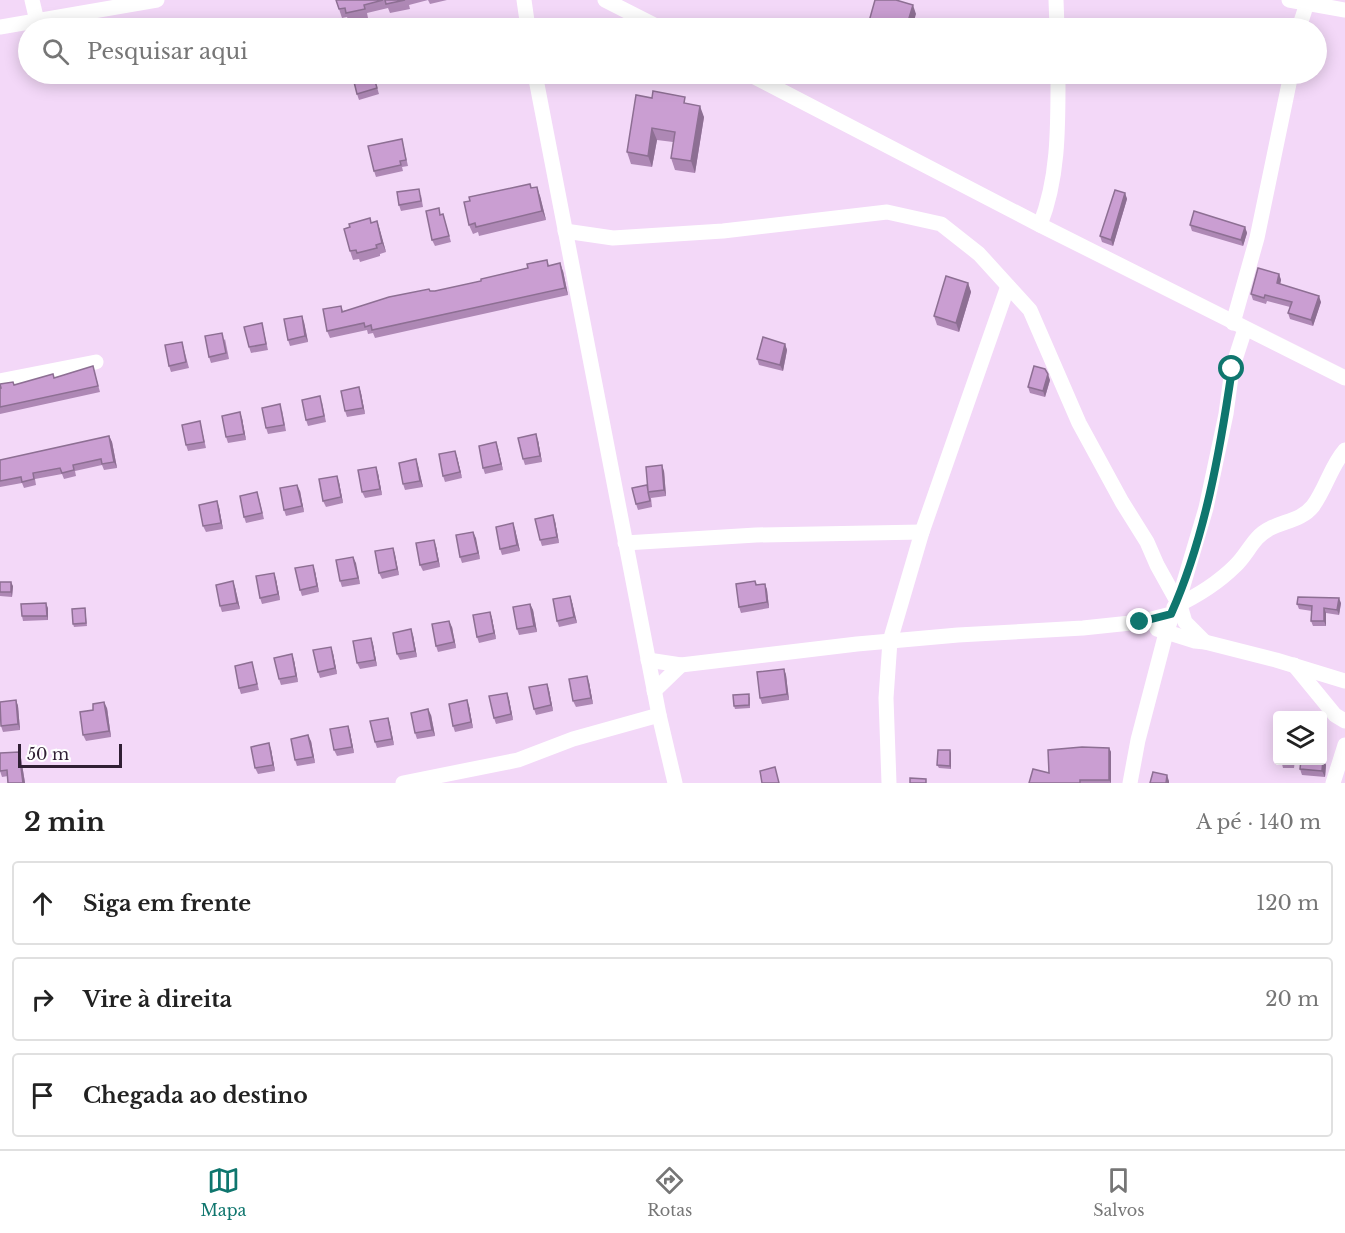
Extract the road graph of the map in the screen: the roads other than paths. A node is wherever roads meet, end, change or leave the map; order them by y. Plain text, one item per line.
1 (32, 0) edge
2 (157, 0) edge
3 (524, 0) edge
4 (605, 0) edge
5 (1056, 0) edge
6 (1289, 0) edge
7 (1307, 3) junction
8 (1345, 10) edge
9 (36, 18) edge
10 (54, 18) edge
11 (527, 18) edge
12 (640, 18) edge
13 (1057, 18) edge
14 (1302, 18) edge
15 (18, 24) edge
16 (0, 27) edge
17 (536, 84) edge
18 (768, 84) edge
19 (1058, 84) edge
20 (1289, 84) edge
21 (1040, 225) junction
22 (565, 231) junction
23 (1008, 286) junction
24 (1239, 326) junction
25 (96, 362) dead end
26 (1345, 378) edge
27 (0, 381) edge
28 (1345, 450) edge
29 (922, 531) junction
30 (626, 543) junction
31 (1173, 605) junction
32 (1140, 622) junction
33 (1166, 633) junction
34 (890, 641) junction
35 (1205, 642) junction
36 (648, 660) junction
37 (681, 665) junction
38 (1294, 665) junction
39 (1345, 681) edge
40 (654, 691) junction
41 (659, 715) junction
42 (1345, 721) edge
43 (1345, 745) edge
44 (442, 779) edge
45 (409, 782) edge
46 (675, 783) edge
47 (889, 783) edge
48 (1130, 783) edge
49 (1333, 783) edge

1 - 9 street
2 - 10 street
3 - 11 street
4 - 12 street
5 - 13 street
6 - 7 street
7 - 8 street
7 - 14 street
15 - 16 street
17 - 22 street
18 - 21 street
19 - 21 street
20 - 24 street
21 - 24 street
22 - 23 street
22 - 30 street
23 - 29 street
23 - 31 street
24 - 26 street
24 - 31 street
25 - 27 street
28 - 31 street
29 - 30 street
29 - 34 street
30 - 36 street
31 - 32 street
31 - 33 street
31 - 35 street
32 - 33 street
32 - 34 street
33 - 35 street
33 - 48 street
34 - 37 street
34 - 47 street
35 - 38 street
36 - 37 street
36 - 40 street
37 - 40 street
38 - 39 street
38 - 42 street
40 - 41 street
41 - 44 street
41 - 46 street
43 - 49 street
44 - 45 street

